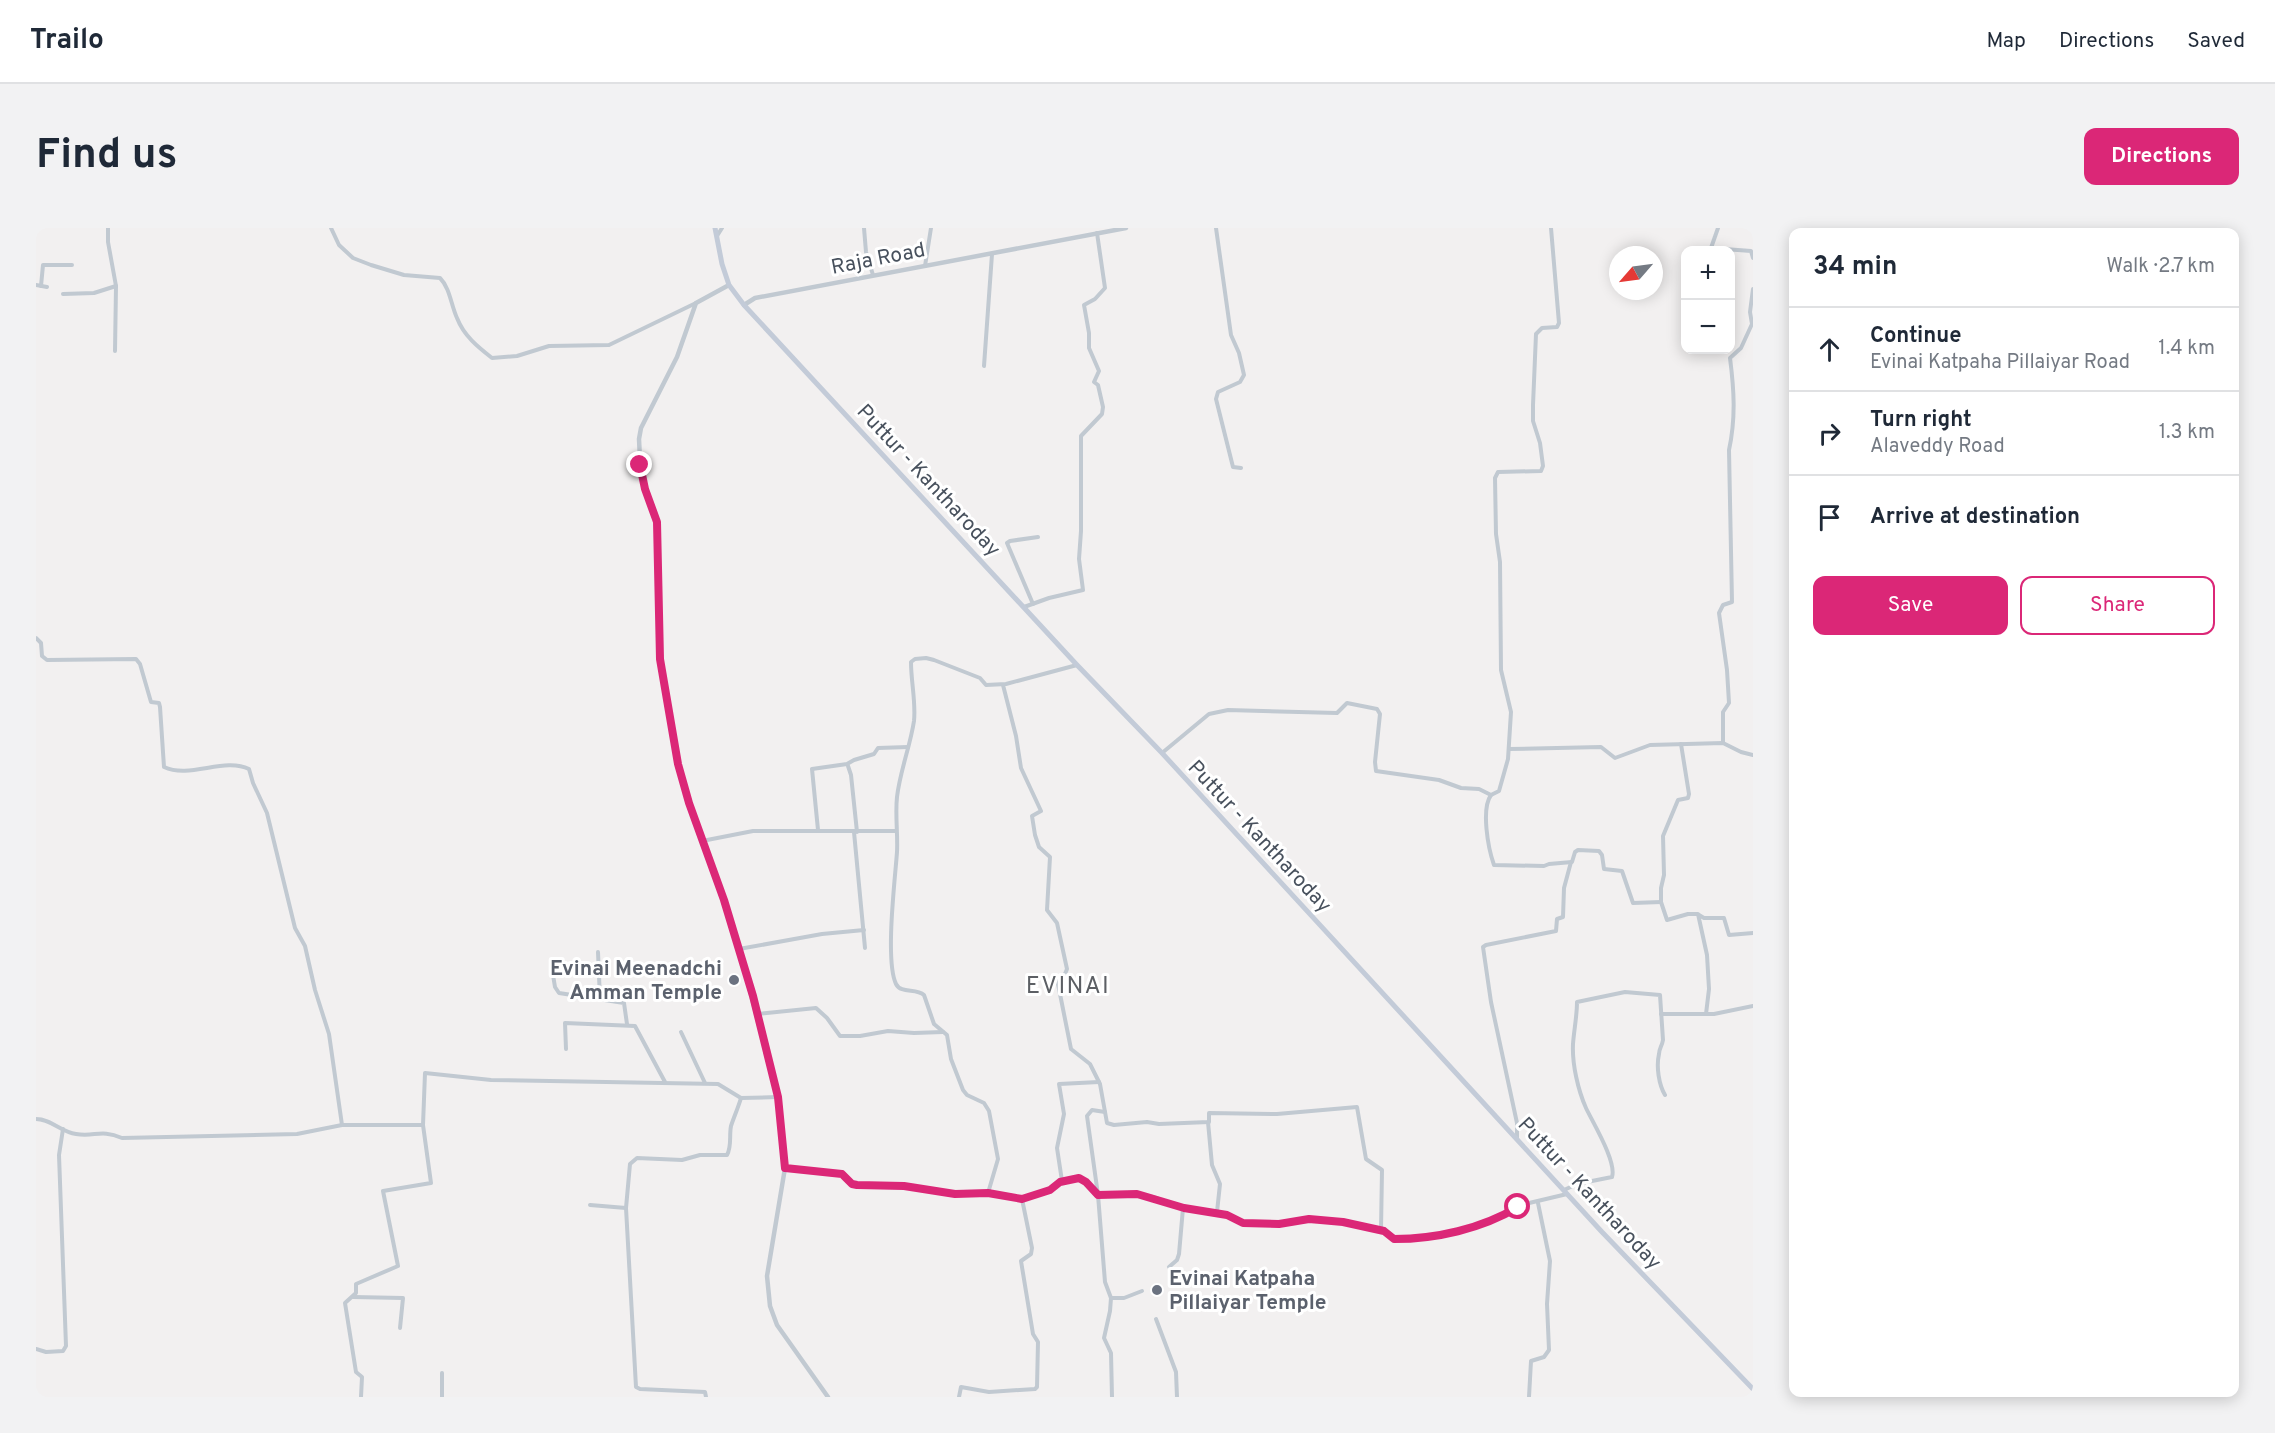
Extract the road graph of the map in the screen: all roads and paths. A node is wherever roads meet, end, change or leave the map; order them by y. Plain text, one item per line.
1 (108, 228) edge
2 (331, 228) edge
3 (715, 228) edge
4 (722, 228) edge
5 (864, 228) edge
6 (931, 228) edge
7 (1125, 228) edge
8 (1216, 228) edge
9 (1551, 228) edge
10 (1718, 228) edge
11 (1097, 233) junction
12 (716, 237) junction
13 (992, 254) junction
14 (1753, 258) edge
15 (72, 265) dead end
16 (925, 266) junction
17 (873, 275) junction
18 (38, 285) edge
19 (729, 285) junction
20 (116, 286) junction
21 (47, 287) dead end
22 (1753, 289) edge
23 (63, 294) dead end
24 (696, 303) junction
25 (744, 305) junction
26 (115, 351) dead end
27 (984, 366) dead end
28 (1241, 468) dead end
29 (1038, 537) dead end
30 (1034, 604) junction
31 (1024, 607) junction
32 (36, 638) edge
33 (1077, 665) junction
34 (1003, 685) junction
35 (1723, 743) junction
36 (1681, 744) junction
37 (908, 747) junction
38 (1509, 748) junction
39 (1162, 753) junction
40 (1753, 755) edge
41 (848, 766) dead end
42 (1491, 795) junction
43 (818, 830) junction
44 (896, 831) junction
45 (856, 832) junction
46 (702, 841) junction
47 (1571, 862) junction
48 (1661, 902) junction
49 (1698, 914) junction
50 (864, 930) junction
51 (1753, 933) edge
52 (865, 948) dead end
53 (739, 949) junction
54 (598, 952) dead end
55 (552, 969) dead end
56 (600, 999) junction
57 (1753, 1006) edge
58 (757, 1014) junction
59 (1661, 1014) junction
60 (1707, 1014) junction
61 (627, 1024) junction
62 (681, 1032) dead end
63 (945, 1032) junction
64 (566, 1049) dead end
65 (665, 1082) junction
66 (1099, 1082) junction
67 (705, 1083) junction
68 (1665, 1095) dead end
69 (778, 1097) junction
70 (741, 1098) junction
71 (1105, 1112) junction
72 (36, 1119) edge
73 (1208, 1122) junction
74 (342, 1125) junction
75 (423, 1125) junction
76 (63, 1129) junction
77 (1517, 1139) junction
78 (785, 1168) junction
79 (1062, 1181) junction
80 (1566, 1192) junction
81 (988, 1193) junction
82 (1098, 1195) junction
83 (1022, 1199) junction
84 (1538, 1203) junction
85 (590, 1205) dead end
86 (626, 1208) junction
87 (1184, 1208) junction
88 (1217, 1213) junction
89 (1381, 1230) junction
90 (1169, 1267) dead end
91 (1142, 1291) dead end
92 (353, 1297) junction
93 (1111, 1298) junction
94 (1156, 1319) dead end
95 (400, 1328) dead end
96 (36, 1349) edge
97 (442, 1373) dead end
98 (1753, 1389) edge
99 (361, 1397) edge
100 (442, 1397) edge
101 (706, 1397) edge
102 (828, 1397) edge
103 (959, 1397) edge
104 (1112, 1397) edge
105 (1177, 1397) edge
106 (1529, 1397) edge

1 - 20 street
2 - 24 street
3 - 12 main road
4 - 12 street
5 - 17 street
6 - 16 street
7 - 11 street, Raja Road
8 - 28 street
9 - 38 street
10 - 14 street
11 - 13 street, Raja Road
11 - 30 street
12 - 19 main road
13 - 16 street, Raja Road
13 - 27 street
15 - 18 street
16 - 17 street, Raja Road
17 - 25 street, Raja Road
18 - 21 street
19 - 24 street
19 - 25 main road, Puttur - Kantharoday
20 - 23 street
20 - 26 street
22 - 35 street
24 - 46 street
25 - 31 main road, Puttur - Kantharoday
29 - 30 street
30 - 31 street
31 - 33 main road, Puttur - Kantharoday
32 - 74 street
33 - 34 street
33 - 39 main road, Puttur - Kantharoday
34 - 37 street
34 - 66 street
35 - 36 street
35 - 40 street
36 - 38 street
36 - 48 street
37 - 43 street
37 - 44 street
38 - 42 street
39 - 42 street
39 - 77 main road, Puttur - Kantharoday
41 - 45 street
42 - 47 street
43 - 45 street
43 - 46 street
44 - 45 street
44 - 63 street
45 - 50 street
46 - 53 street
47 - 48 street
47 - 77 street
48 - 49 street
49 - 51 street
49 - 60 street
50 - 52 street
50 - 53 street
53 - 58 street
54 - 56 street
55 - 56 street
56 - 61 street
57 - 60 street
58 - 63 street
58 - 69 street
59 - 60 street
59 - 68 street
59 - 80 street
61 - 64 street
61 - 65 street
62 - 67 street
63 - 81 street
65 - 67 street
65 - 75 street
66 - 71 street
66 - 79 street
67 - 70 street
69 - 70 street
69 - 78 street
70 - 86 street
71 - 73 street
71 - 82 street
72 - 76 street
73 - 88 street
73 - 89 street
74 - 75 street
74 - 76 street
75 - 92 street
76 - 96 street
77 - 80 main road, Puttur - Kantharoday
78 - 81 street
78 - 102 street
79 - 82 street
79 - 83 street
80 - 84 street
80 - 98 main road, Puttur - Kantharoday
81 - 83 street
82 - 87 street
82 - 93 street
83 - 103 street
84 - 89 street
84 - 106 street
85 - 86 street
86 - 101 street
87 - 88 street
87 - 90 street
88 - 89 street
91 - 93 street
92 - 95 street
92 - 99 street
93 - 104 street
94 - 105 street
97 - 100 street

